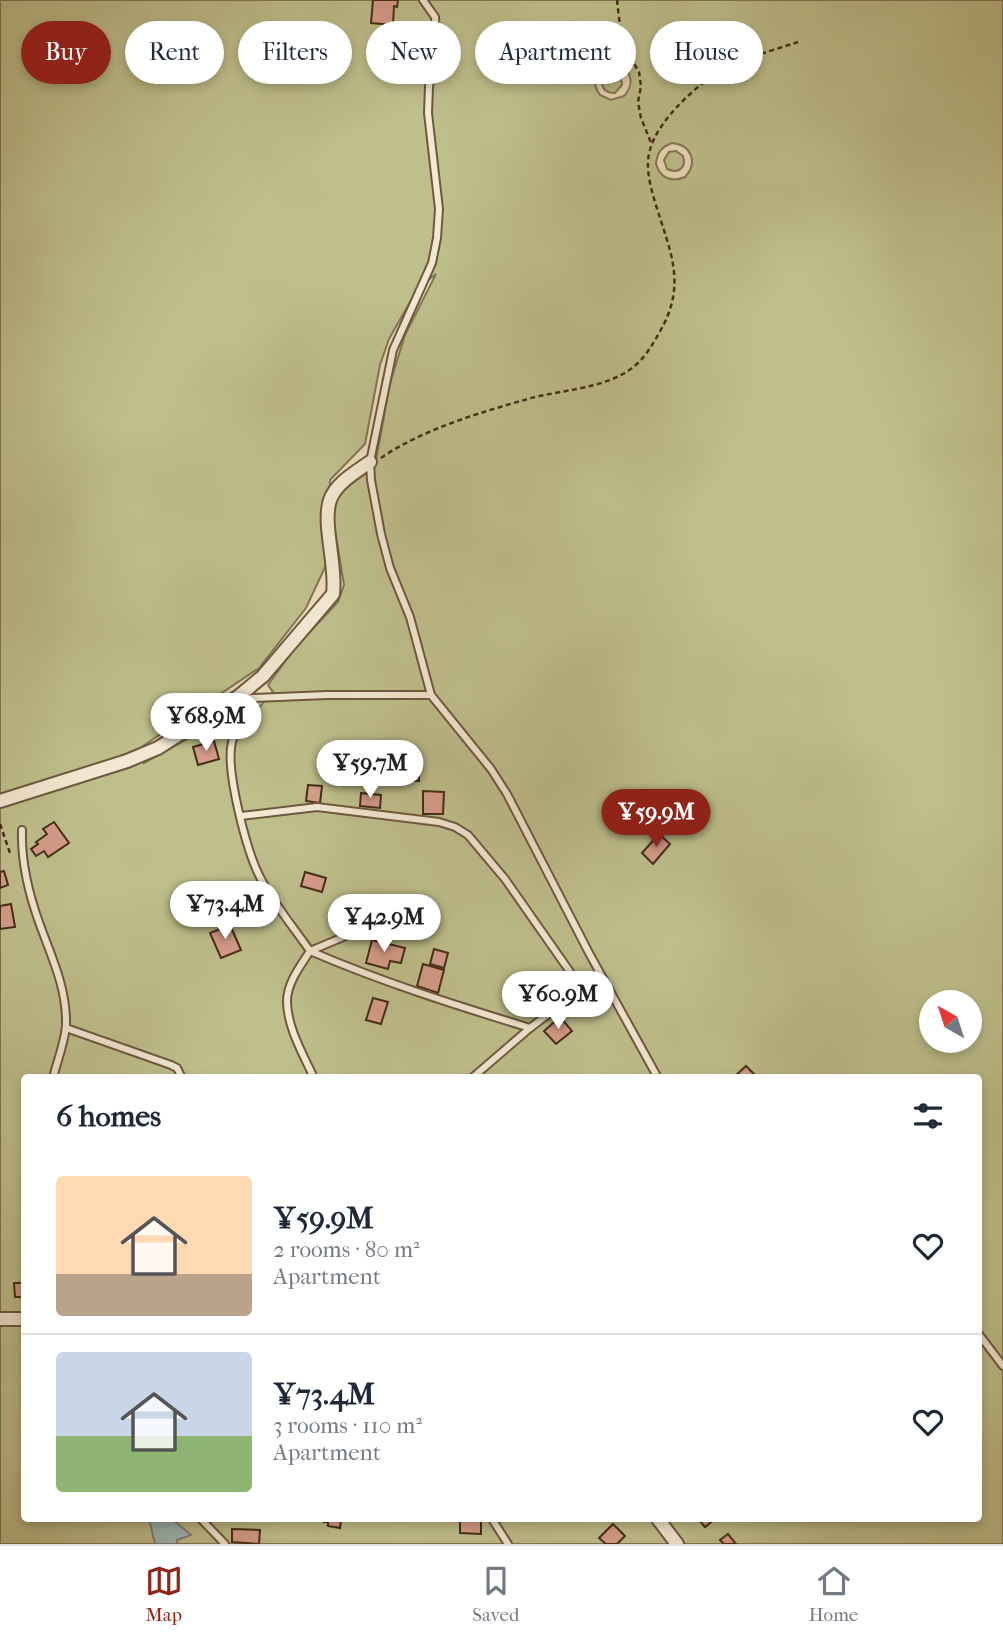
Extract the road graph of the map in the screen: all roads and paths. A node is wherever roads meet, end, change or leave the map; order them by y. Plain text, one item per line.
1 (423, 0) edge
2 (617, 0) edge
3 (799, 42) dead end
4 (652, 145) junction
5 (370, 464) junction
6 (431, 695) junction
7 (239, 696) junction
8 (253, 699) junction
9 (0, 801) edge
10 (241, 817) junction
11 (0, 824) edge
12 (22, 830) dead end
13 (14, 864) dead end
14 (360, 930) dead end
15 (310, 951) junction
16 (66, 1028) junction
17 (530, 1028) junction
18 (54, 1074) edge
19 (180, 1074) edge
20 (312, 1074) edge
21 (477, 1074) edge
22 (656, 1074) edge
23 (0, 1319) edge
24 (21, 1319) edge
25 (982, 1338) edge
26 (1003, 1366) edge
27 (204, 1522) edge
28 (494, 1522) edge
29 (660, 1522) edge
30 (225, 1544) edge
31 (508, 1544) edge
32 (677, 1544) edge

1 - 5 lane
2 - 4 path
3 - 4 path
4 - 5 path
5 - 6 lane
5 - 7 street
6 - 8 lane
6 - 22 lane
7 - 8 lane
7 - 9 street
8 - 10 lane
10 - 15 lane
10 - 17 lane
11 - 13 path
12 - 16 lane
14 - 15 lane
15 - 17 lane
15 - 20 lane
16 - 18 lane
16 - 19 lane
17 - 21 lane
23 - 24 street
25 - 26 lane
27 - 30 lane
28 - 31 lane
29 - 32 street

